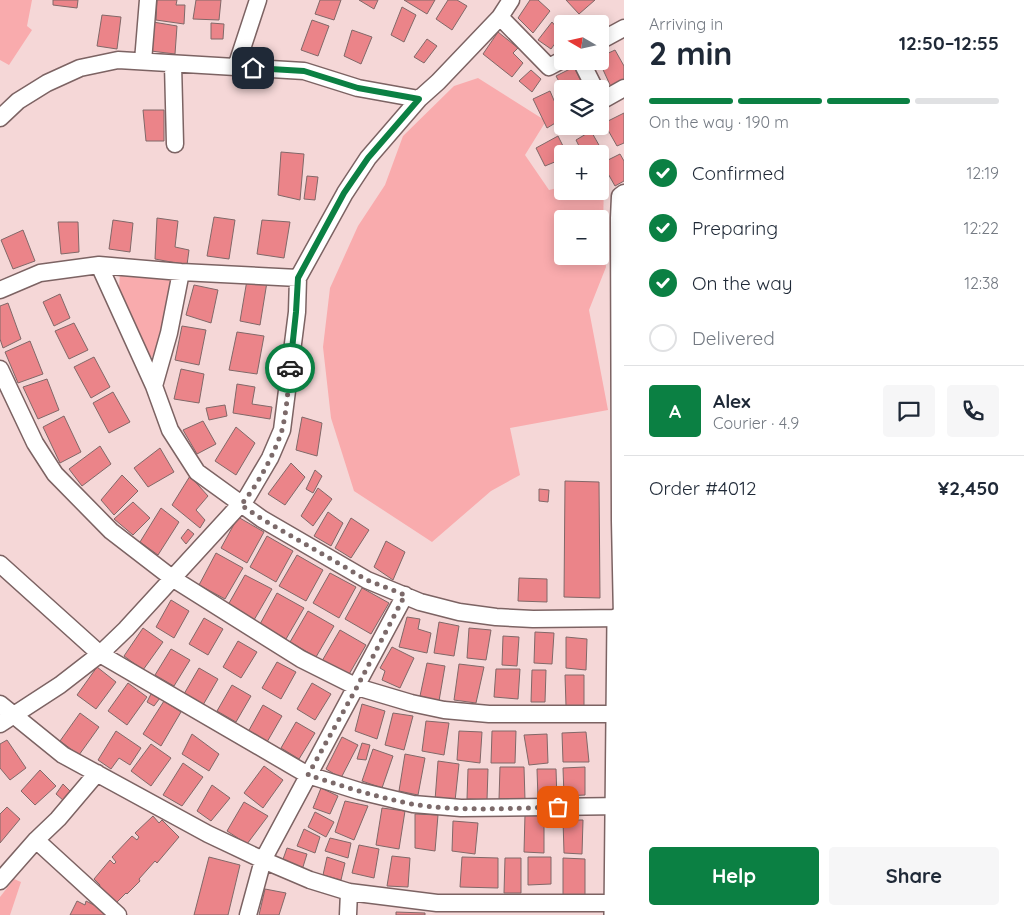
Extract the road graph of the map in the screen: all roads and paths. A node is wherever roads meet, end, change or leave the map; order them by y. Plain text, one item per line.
1 (148, 0) edge
2 (258, 0) edge
3 (511, 0) edge
4 (500, 17) junction
5 (624, 28) edge
6 (609, 36) edge
7 (143, 61) junction
8 (173, 64) junction
9 (554, 64) edge
10 (236, 67) junction
11 (624, 88) edge
12 (609, 96) edge
13 (419, 99) junction
14 (0, 118) edge
15 (175, 144) dead end
16 (624, 193) edge
17 (99, 265) junction
18 (181, 272) junction
19 (298, 278) junction
20 (0, 290) edge
21 (621, 311) edge
22 (0, 369) edge
23 (154, 386) junction
24 (622, 417) edge
25 (241, 505) junction
26 (622, 520) edge
27 (0, 564) edge
28 (172, 578) junction
29 (405, 595) junction
30 (621, 619) edge
31 (100, 654) junction
32 (357, 687) junction
33 (0, 704) edge
34 (620, 714) edge
35 (6, 720) edge
36 (97, 773) junction
37 (308, 775) junction
38 (620, 806) edge
39 (36, 840) junction
40 (263, 860) junction
41 (0, 881) edge
42 (350, 892) junction
43 (618, 907) edge
44 (438, 909) edge
45 (118, 915) edge
46 (248, 915) edge
47 (348, 915) edge

1 - 7 street
2 - 10 street
3 - 4 street
4 - 9 street
4 - 13 street
5 - 6 street
7 - 8 street
7 - 14 street
8 - 10 street
8 - 15 street
10 - 13 street
11 - 12 street
13 - 19 street
16 - 21 street
17 - 18 street
17 - 20 street
17 - 23 street
18 - 19 street
18 - 23 street
19 - 25 street
21 - 24 street
22 - 28 street
23 - 25 street
24 - 26 street
25 - 28 street
25 - 29 street
26 - 30 street
27 - 31 street
28 - 31 street
28 - 32 street
29 - 30 street
29 - 32 street
30 - 34 street
31 - 35 street
31 - 37 street
32 - 34 street
32 - 37 street
33 - 35 street
34 - 38 street
35 - 36 street
36 - 39 street
36 - 40 street
37 - 38 street
37 - 40 street
38 - 43 street
39 - 41 street
39 - 45 street
40 - 42 street
40 - 46 street
42 - 44 street
42 - 47 street
43 - 44 street

